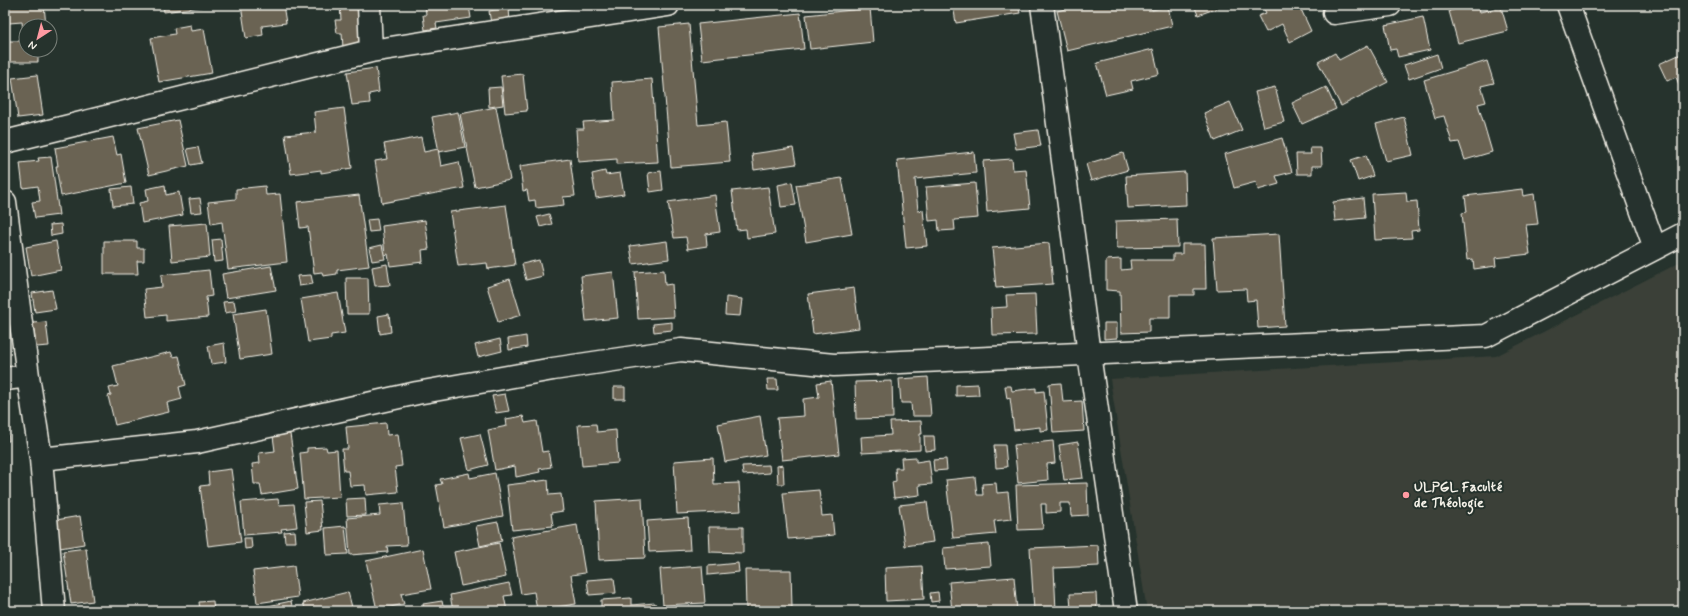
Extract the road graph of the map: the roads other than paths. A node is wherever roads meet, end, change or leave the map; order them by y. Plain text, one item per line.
1 (369, 5) edge
2 (668, 5) edge
3 (1042, 5) edge
4 (1390, 5) edge
5 (1563, 6) edge
6 (644, 7) edge
7 (1334, 13) dead end
8 (371, 51) junction
9 (5, 142) edge
10 (5, 202) edge
11 (1683, 234) edge
12 (1655, 248) junction
13 (1089, 354) junction
14 (28, 376) junction
15 (5, 379) edge
16 (41, 459) junction
17 (54, 611) edge
18 (1126, 611) edge

1 - 8 street
2 - 6 street
3 - 13 street
4 - 7 street
5 - 12 street
6 - 8 street
8 - 9 street
10 - 14 street
11 - 12 street
12 - 13 street
13 - 16 street
13 - 18 street
14 - 15 street
14 - 16 street
16 - 17 street

